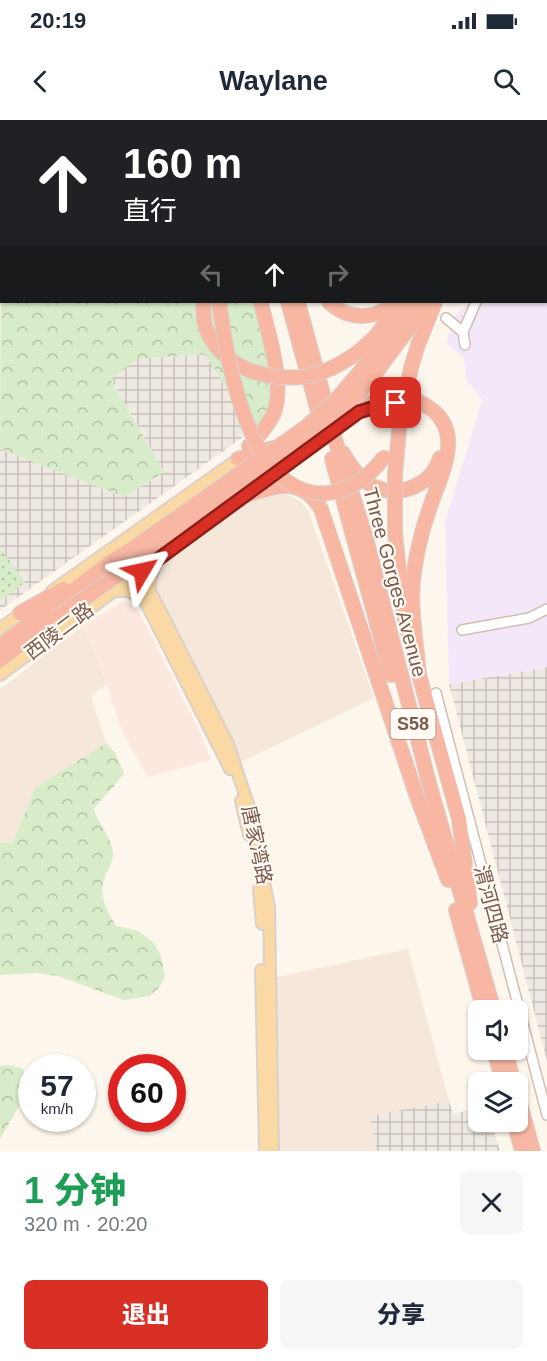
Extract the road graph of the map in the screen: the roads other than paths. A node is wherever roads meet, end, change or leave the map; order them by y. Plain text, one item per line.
1 (204, 303) edge
2 (219, 303) edge
3 (261, 303) dead end
4 (278, 303) edge
5 (288, 303) edge
6 (298, 303) edge
7 (330, 303) edge
8 (396, 303) edge
9 (397, 303) edge
10 (409, 303) edge
11 (422, 303) edge
12 (435, 303) edge
13 (476, 303) edge
14 (446, 318) dead end
15 (463, 332) junction
16 (465, 345) dead end
17 (367, 374) junction
18 (311, 390) junction
19 (325, 417) junction
20 (400, 419) junction
21 (330, 438) junction
22 (285, 443) junction
23 (238, 459) junction
24 (262, 481) joint
25 (187, 496) junction
26 (243, 496) junction
27 (213, 517) junction
28 (157, 561) junction
29 (109, 563) junction
30 (112, 591) junction
31 (547, 609) edge
32 (20, 613) junction
33 (0, 629) edge
34 (462, 630) dead end
35 (6, 648) edge
36 (0, 662) edge
37 (419, 673) junction
38 (0, 675) edge
39 (436, 693) dead end
40 (448, 880) junction
41 (475, 940) junction
42 (481, 1000) edge
43 (491, 1000) edge
44 (547, 1115) edge
45 (517, 1132) edge
46 (528, 1132) edge
47 (265, 1151) edge
48 (273, 1151) edge
49 (522, 1151) edge
50 (533, 1151) edge

1 - 9 highway, bridge
2 - 20 highway, bridge
3 - 23 highway
4 - 18 highway
5 - 18 highway, Three Gorges Avenue / S58
6 - 19 highway, Three Gorges Avenue / S58
7 - 8 highway
10 - 17 highway
11 - 17 highway
12 - 20 highway, bridge
13 - 15 street
14 - 15 street
15 - 16 street
17 - 22 highway, bridge
17 - 35 highway, bridge
18 - 19 highway, Three Gorges Avenue / S58
19 - 21 highway, Three Gorges Avenue / S58
20 - 37 highway, bridge
21 - 24 highway
21 - 40 highway, Three Gorges Avenue / S58
21 - 41 highway, Three Gorges Avenue / S58
22 - 23 highway
22 - 29 highway, bridge
22 - 37 highway
23 - 25 main road, 西陵二路
24 - 26 main road, 西陵二路
25 - 27 main road
25 - 32 main road, 西陵二路
26 - 27 main road, 西陵二路
26 - 40 highway
27 - 28 main road, 西陵二路
28 - 30 main road, 西陵二路
28 - 48 main road, 唐家湾路
29 - 32 highway
29 - 35 highway
30 - 38 main road, 西陵二路
30 - 47 main road, 唐家湾路
31 - 34 street
32 - 33 main road, 西陵二路
35 - 36 highway
37 - 41 highway
39 - 44 street, 渭河四路
40 - 42 highway, Three Gorges Avenue / S58
41 - 43 highway, Three Gorges Avenue / S58
45 - 49 highway
46 - 50 highway

